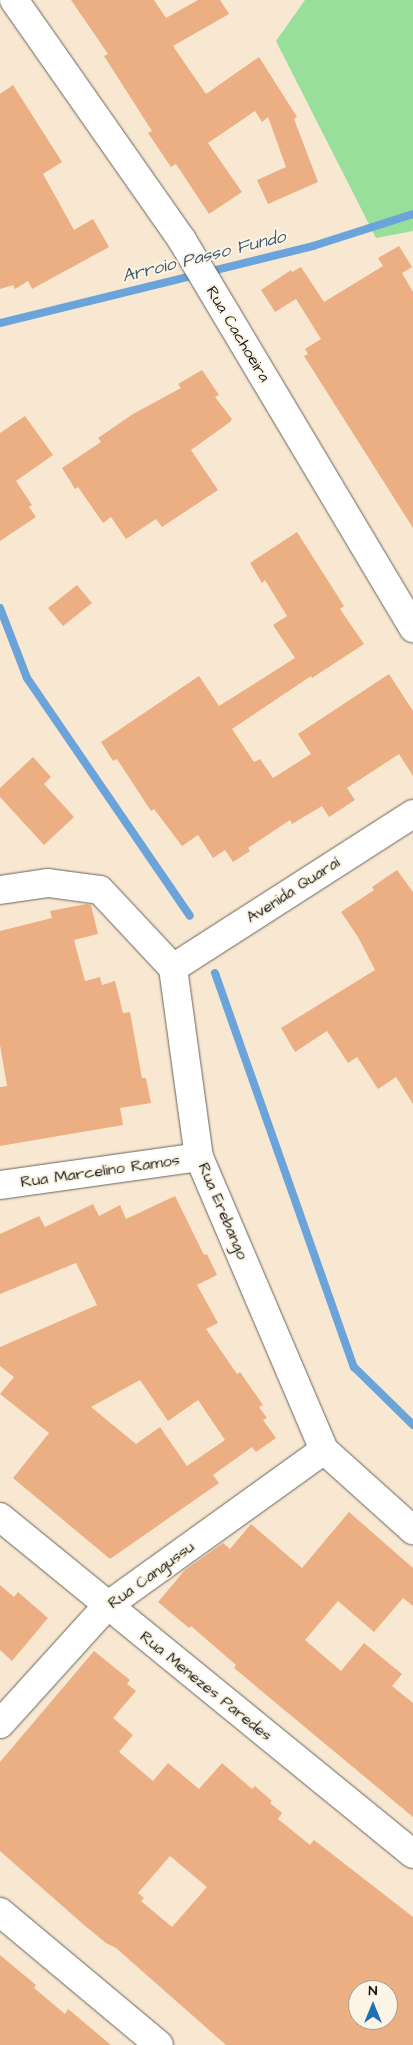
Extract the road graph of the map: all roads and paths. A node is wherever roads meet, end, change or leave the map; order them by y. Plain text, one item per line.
1 (14, 0) edge
2 (413, 628) edge
3 (413, 814) edge
4 (0, 890) edge
5 (174, 968) junction
6 (199, 1157) junction
7 (0, 1185) edge
8 (324, 1450) junction
9 (0, 1517) edge
10 (413, 1530) edge
11 (107, 1606) junction
12 (0, 1724) edge
13 (413, 1854) edge
14 (0, 1912) edge
15 (159, 2045) edge

1 - 2 street, Rua Cachoeira
3 - 5 street, Avenida Quaraí
4 - 5 street
5 - 6 street, Rua Erebango
6 - 7 street, Rua Marcelino Ramos
6 - 8 street, Rua Erebango
8 - 10 street, Rua Erebango
8 - 11 street, Rua Cangussu
9 - 11 street, Rua Menezes Paredes
11 - 12 street, Rua Cangussu
11 - 13 street, Rua Menezes Paredes
14 - 15 street

